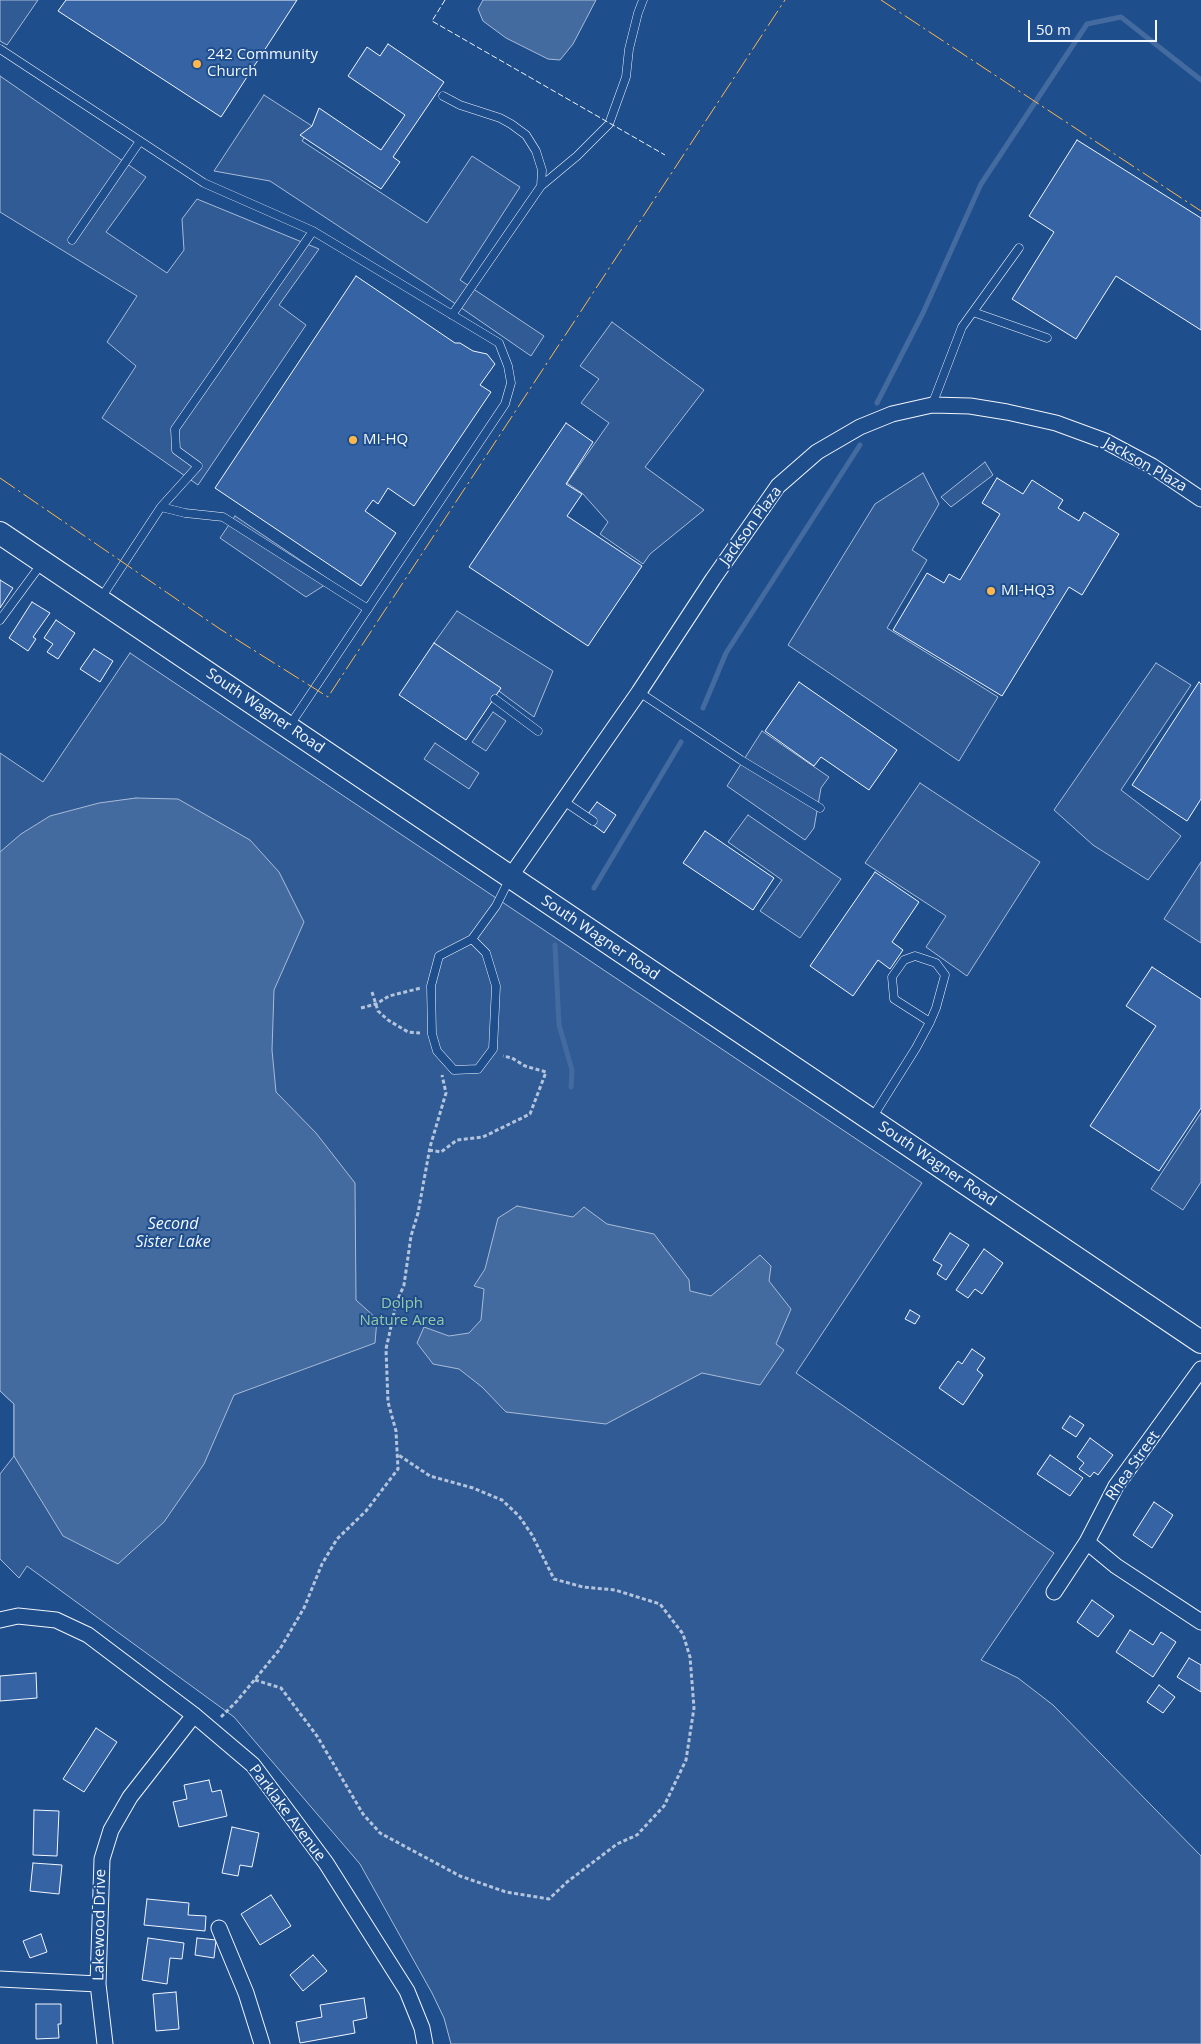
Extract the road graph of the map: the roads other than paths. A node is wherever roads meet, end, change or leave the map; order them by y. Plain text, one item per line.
1 (643, 0) edge
2 (0, 49) edge
3 (443, 96) dead end
4 (140, 141) junction
5 (541, 186) junction
6 (313, 231) junction
7 (72, 240) dead end
8 (1019, 248) dead end
9 (974, 312) junction
10 (452, 315) junction
11 (1047, 338) dead end
12 (932, 405) junction
13 (1201, 499) edge
14 (161, 507) junction
15 (0, 533) edge
16 (43, 562) junction
17 (100, 600) junction
18 (368, 609) junction
19 (0, 620) edge
20 (639, 692) junction
21 (495, 699) dead end
22 (289, 727) junction
23 (538, 731) dead end
24 (562, 800) junction
25 (820, 808) dead end
26 (593, 821) dead end
27 (510, 876) junction
28 (472, 938) junction
29 (930, 1022) junction
30 (871, 1120) junction
31 (1201, 1342) edge
32 (1201, 1369) edge
33 (1087, 1542) junction
34 (1054, 1592) dead end
35 (0, 1620) edge
36 (1201, 1622) edge
37 (194, 1715) junction
38 (219, 1928) dead end
39 (0, 1978) edge
40 (98, 1984) junction
41 (105, 2044) edge
42 (262, 2044) edge
43 (425, 2044) edge

1 - 5 lane
2 - 4 lane
3 - 5 lane
4 - 6 lane
4 - 7 lane
5 - 10 lane
6 - 10 lane
6 - 14 lane
8 - 9 lane
9 - 11 lane
9 - 12 lane
10 - 18 lane
12 - 13 street, Jackson Plaza
12 - 20 street, Jackson Plaza
14 - 17 lane
14 - 18 lane
15 - 16 main road, South Wagner Road
16 - 17 main road, South Wagner Road
16 - 19 lane
17 - 22 main road, South Wagner Road
18 - 22 lane
20 - 24 street, Jackson Plaza
20 - 25 lane
21 - 23 lane
22 - 27 main road, South Wagner Road
24 - 26 lane
24 - 27 street, Jackson Plaza
27 - 28 lane
27 - 30 main road, South Wagner Road
28 - 28 lane
29 - 29 lane
29 - 30 lane
30 - 31 main road, South Wagner Road
32 - 33 street, Rhea Street
33 - 34 street, Rhea Street
33 - 36 street
35 - 37 street, Parklake Avenue
37 - 40 street, Lakewood Drive
37 - 43 street, Parklake Avenue
38 - 42 street
39 - 40 street
40 - 41 street, Lakewood Drive

